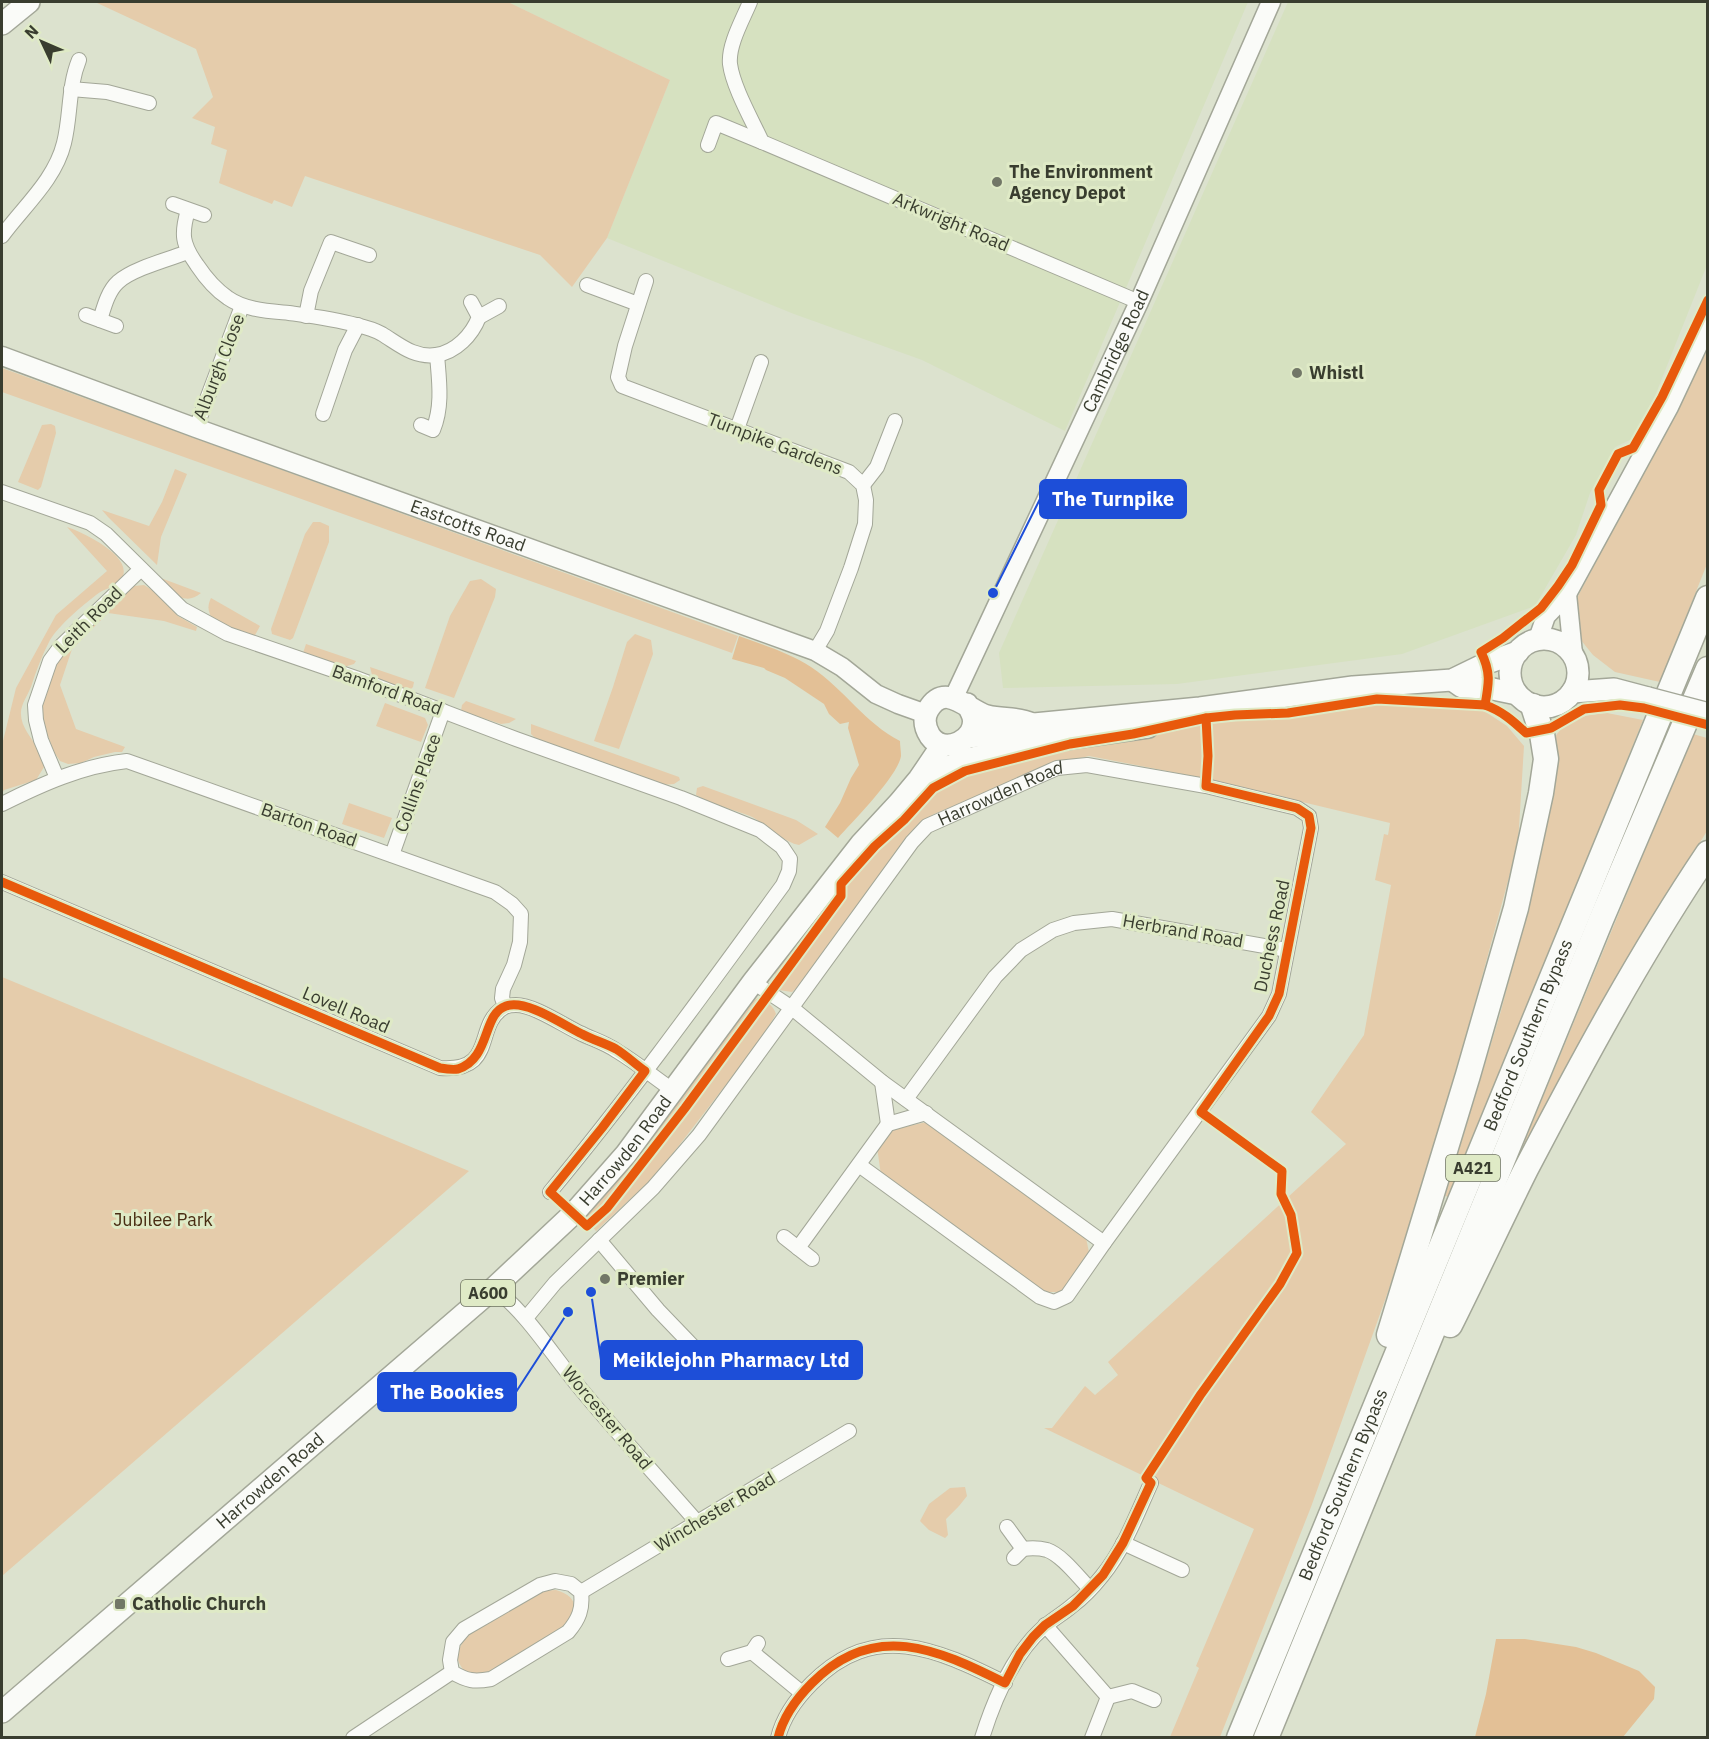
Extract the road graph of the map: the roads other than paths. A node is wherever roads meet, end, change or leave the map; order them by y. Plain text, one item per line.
1 (28, 2) edge
2 (750, 2) edge
3 (1271, 2) edge
4 (2, 24) edge
5 (79, 60) dead end
6 (71, 89) junction
7 (149, 103) dead end
8 (762, 142) junction
9 (708, 145) dead end
10 (173, 204) dead end
11 (188, 210) junction
12 (204, 215) dead end
13 (2, 236) edge
14 (188, 252) junction
15 (369, 255) dead end
16 (646, 280) dead end
17 (587, 285) dead end
18 (471, 302) dead end
19 (1139, 302) junction
20 (638, 304) junction
21 (242, 306) junction
22 (499, 306) dead end
23 (86, 315) dead end
24 (306, 315) junction
25 (479, 317) junction
26 (100, 320) junction
27 (1707, 324) edge
28 (358, 325) junction
29 (116, 326) dead end
30 (437, 355) junction
31 (2, 356) edge
32 (761, 362) dead end
33 (323, 414) dead end
34 (894, 421) dead end
35 (421, 425) dead end
36 (196, 428) junction
37 (736, 429) junction
38 (862, 485) junction
39 (2, 492) edge
40 (141, 569) junction
41 (1567, 594) junction
42 (1707, 598) edge
43 (1538, 639) junction
44 (814, 651) junction
45 (1518, 652) junction
46 (1573, 654) junction
47 (1707, 669) edge
48 (1452, 680) junction
49 (1614, 689) junction
50 (1572, 692) junction
51 (1525, 700) junction
52 (960, 701) junction
53 (443, 711) junction
54 (1169, 712) junction
55 (926, 714) junction
56 (1706, 714) edge
57 (1034, 724) junction
58 (968, 737) junction
59 (942, 745) junction
60 (57, 778) junction
61 (899, 803) junction
62 (2, 804) edge
63 (1309, 816) joint
64 (1707, 853) edge
65 (392, 855) junction
66 (790, 859) joint
67 (1700, 869) edge
68 (2, 882) edge
69 (1287, 950) junction
70 (753, 982) junction
71 (504, 1006) junction
72 (792, 1008) junction
73 (645, 1071) junction
74 (882, 1082) junction
75 (674, 1091) junction
76 (906, 1099) junction
77 (926, 1113) junction
78 (888, 1124) junction
79 (859, 1165) junction
80 (550, 1192) dead end
81 (784, 1237) dead end
82 (599, 1240) junction
83 (1104, 1243) junction
84 (798, 1248) junction
85 (812, 1259) dead end
86 (494, 1288) junction
87 (526, 1318) junction
88 (706, 1360) dead end
89 (849, 1431) dead end
90 (1351, 1464) junction
91 (1372, 1476) junction
92 (1151, 1483) dead end
93 (697, 1522) junction
94 (1007, 1527) dead end
95 (1123, 1543) junction
96 (1182, 1570) dead end
97 (1090, 1589) junction
98 (581, 1592) junction
99 (1045, 1625) junction
100 (728, 1659) dead end
101 (452, 1672) junction
102 (1005, 1683) junction
103 (802, 1693) junction
104 (1108, 1697) junction
105 (1154, 1700) dead end
106 (2, 1712) edge
107 (353, 1737) edge
108 (778, 1737) edge
109 (982, 1737) edge
110 (1092, 1737) edge
111 (1239, 1737) edge
112 (1266, 1737) edge

1 - 4 main road
2 - 8 street
3 - 19 street, Cambridge Road
5 - 6 street
6 - 7 street
6 - 13 street
8 - 9 street, Arkwright Road
8 - 19 street, Arkwright Road
10 - 11 street
11 - 12 street
11 - 14 street, Alburgh Close
14 - 21 street, Alburgh Close
14 - 26 street
15 - 24 street
16 - 20 street, Turnpike Gardens
17 - 20 street
18 - 25 street
19 - 52 street, Cambridge Road
20 - 37 street, Turnpike Gardens
21 - 24 street, Alburgh Close
21 - 36 street, Alburgh Close
22 - 25 street
23 - 26 street
24 - 28 street, Alburgh Close
25 - 30 street
26 - 29 street
27 - 41 street
28 - 30 street, Alburgh Close
28 - 33 street
30 - 35 street
31 - 36 street, Eastcotts Road
32 - 37 street
34 - 38 street
36 - 44 street, Eastcotts Road
37 - 38 street, Turnpike Gardens
38 - 44 street, Turnpike Gardens
39 - 40 street, Bamford Road
40 - 53 street, Bamford Road
40 - 60 street, Leith Road
41 - 43 street
41 - 46 street
42 - 90 highway, Bedford Southern Bypass / A421
43 - 45 main road
43 - 46 main road
44 - 55 street, Eastcotts Road
45 - 48 main road, A600
45 - 51 main road
46 - 49 main road
46 - 50 main road
47 - 91 highway, Bedford Southern Bypass / A421
48 - 51 main road
48 - 54 main road, A600
49 - 50 main road
49 - 56 main road, bridge
50 - 51 main road
51 - 90 highway, A421
52 - 55 main road
52 - 57 main road
52 - 58 main road
53 - 65 street, Collins Place
53 - 66 street, Bamford Road
54 - 57 main road, A600
54 - 61 main road, A600
55 - 59 main road
57 - 58 main road, A600
58 - 59 main road, A600
59 - 61 main road, Harrowden Road / A600
60 - 62 street, Barton Road
60 - 65 street, Barton Road
61 - 70 main road, Harrowden Road / A600
63 - 69 street, Duchess Road
63 - 72 street, Harrowden Road
64 - 67 highway, A421
65 - 71 street, Barton Road
66 - 73 street, Harrowden Road
67 - 91 highway, A421
68 - 71 street, Lovell Road
69 - 76 street, Herbrand Road
69 - 83 street, Duchess Road
70 - 72 street
70 - 75 main road, Harrowden Road / A600
71 - 73 street
72 - 74 street
72 - 82 street, Harrowden Road
73 - 75 street
73 - 80 street, Harrowden Road
74 - 76 street
74 - 78 street
75 - 86 main road, Harrowden Road / A600
76 - 77 street
77 - 78 street
77 - 83 street
78 - 79 street
79 - 83 street, Duchess Road
79 - 84 street
81 - 84 street
82 - 87 street, Harrowden Road
82 - 88 street
84 - 85 street
86 - 87 street, Worcester Road
86 - 106 main road, Harrowden Road / A600
87 - 93 street, Worcester Road
89 - 93 street, Winchester Road
90 - 111 highway, Bedford Southern Bypass / A421
91 - 112 highway, Bedford Southern Bypass / A421
92 - 95 street
93 - 98 street, Winchester Road
94 - 97 street
95 - 96 street
95 - 97 street
97 - 99 street
98 - 101 street
98 - 101 street
99 - 102 street
99 - 104 street
100 - 103 street
101 - 107 street
102 - 103 street
102 - 109 street
103 - 108 street
104 - 105 street
104 - 110 street

